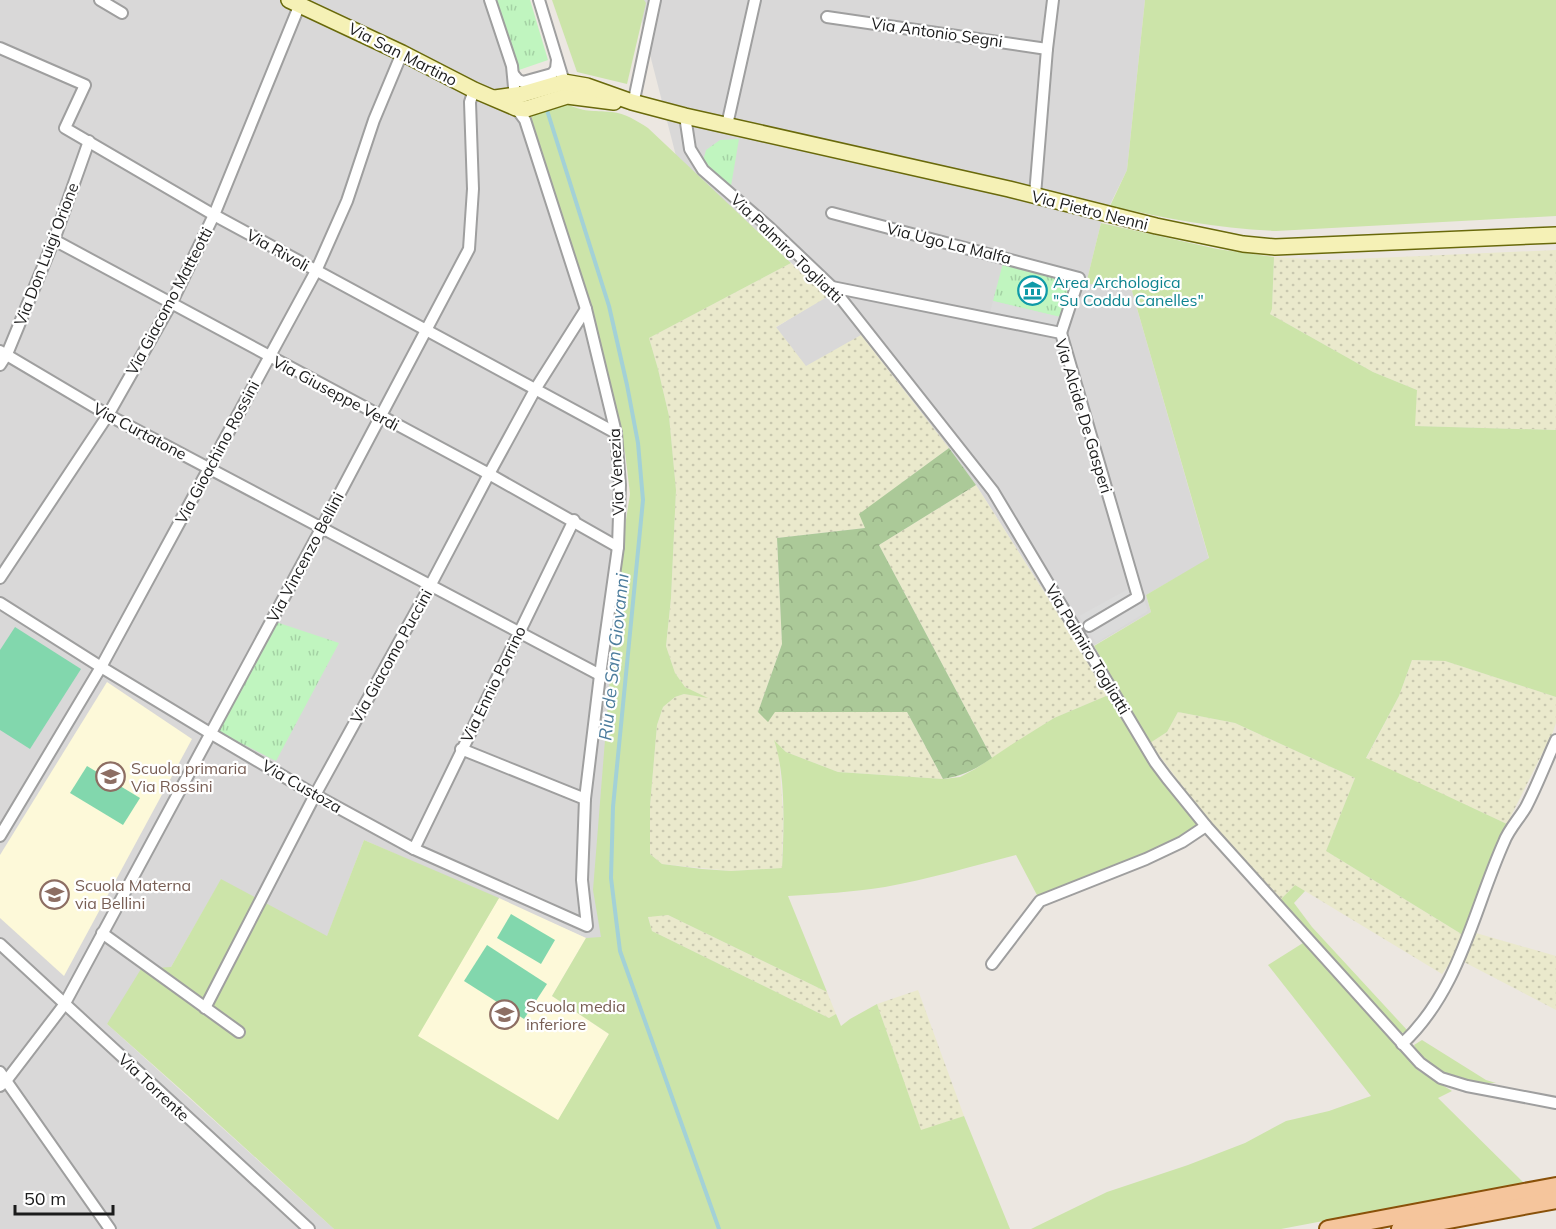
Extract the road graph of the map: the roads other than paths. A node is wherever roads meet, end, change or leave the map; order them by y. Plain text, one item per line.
1 (100, 0) edge
2 (490, 0) edge
3 (539, 0) edge
4 (755, 0) edge
5 (1053, 0) edge
6 (295, 2) edge
7 (653, 2) edge
8 (122, 13) dead end
9 (827, 16) dead end
10 (0, 48) edge
11 (1047, 49) junction
12 (402, 53) junction
13 (557, 60) junction
14 (513, 74) junction
15 (564, 87) junction
16 (474, 90) junction
17 (495, 98) joint
18 (520, 101) junction
19 (632, 102) junction
20 (686, 116) junction
21 (727, 125) junction
22 (89, 141) junction
23 (1035, 195) junction
24 (832, 213) dead end
25 (214, 215) junction
26 (1556, 235) edge
27 (54, 240) junction
28 (316, 271) junction
29 (832, 287) junction
30 (171, 304) junction
31 (585, 309) junction
32 (426, 329) junction
33 (1061, 333) junction
34 (3, 353) edge
35 (268, 357) junction
36 (0, 365) edge
37 (536, 388) junction
38 (108, 415) junction
39 (380, 416) junction
40 (616, 433) junction
41 (209, 468) junction
42 (489, 474) junction
43 (574, 520) junction
44 (321, 529) junction
45 (618, 547) junction
46 (0, 578) edge
47 (430, 586) junction
48 (0, 603) edge
49 (1089, 626) dead end
50 (519, 632) junction
51 (101, 668) junction
52 (600, 675) junction
53 (210, 733) junction
54 (1556, 740) edge
55 (461, 749) junction
56 (315, 795) junction
57 (585, 799) junction
58 (1206, 826) junction
59 (0, 836) edge
60 (414, 849) junction
61 (587, 926) joint
62 (102, 933) junction
63 (0, 944) edge
64 (992, 964) dead end
65 (64, 1005) junction
66 (205, 1008) junction
67 (239, 1032) dead end
68 (1402, 1044) junction
69 (2, 1080) edge
70 (1556, 1103) edge
71 (1556, 1186) edge
72 (1556, 1200) edge
73 (110, 1229) edge
74 (309, 1229) edge
75 (1328, 1229) edge
76 (1400, 1229) edge

1 - 8 street
2 - 14 street, Via Venezia
3 - 13 street
4 - 21 street
5 - 11 street
6 - 12 street, Via San Martino
6 - 25 street, Via Giacomo Matteotti
7 - 19 street
9 - 11 street, Via Antonio Segni
10 - 22 street, Via Rivoli
11 - 23 street
12 - 16 street, Via San Martino
12 - 28 street, Via Gioachino Rossini
13 - 14 street
13 - 15 street
14 - 18 street, Via Venezia
15 - 18 street, Via Pietro Nenni
15 - 19 street, Via Pietro Nenni
16 - 17 street, Via San Martino
16 - 32 street, Via Vincenzo Bellini
17 - 18 street, Via Pietro Nenni
18 - 31 street, Via Venezia
19 - 20 street, Via Pietro Nenni
20 - 21 street, Via Pietro Nenni
20 - 29 street, Via Palmiro Togliatti
21 - 23 street, Via Pietro Nenni
22 - 25 street, Via Rivoli
22 - 27 street, Via Don Luigi Orione
23 - 26 street, Via Pietro Nenni
24 - 33 street, Via Ugo La Malfa
25 - 28 street, Via Rivoli
25 - 30 street, Via Giacomo Matteotti
27 - 30 street, Via Giuseppe Verdi
27 - 34 street, Via Don Luigi Orione
28 - 32 street, Via Rivoli
28 - 35 street, Via Gioachino Rossini
29 - 33 street, Via Alcide De Gasperi
29 - 58 street, Via Palmiro Togliatti
30 - 35 street, Via Giuseppe Verdi
30 - 38 street, Via Giacomo Matteotti
31 - 37 street, Via Giacomo Puccini
31 - 40 street, Via Venezia
32 - 37 street, Via Rivoli
32 - 39 street, Via Vincenzo Bellini
33 - 49 street, Via Alcide De Gasperi
34 - 36 street, Via Don Luigi Orione
34 - 38 street, Via Curtatone
35 - 39 street, Via Giuseppe Verdi
35 - 41 street, Via Gioachino Rossini
37 - 40 street, Via Rivoli
37 - 42 street, Via Giacomo Puccini
38 - 41 street, Via Curtatone
38 - 46 street, Via Giacomo Matteotti
39 - 42 street, Via Giuseppe Verdi
39 - 44 street, Via Vincenzo Bellini
40 - 45 street, Via Venezia
41 - 44 street, Via Curtatone
41 - 51 street, Via Gioachino Rossini
42 - 43 street, Via Giuseppe Verdi
42 - 47 street, Via Giacomo Puccini
43 - 45 street, Via Giuseppe Verdi
43 - 50 street, Via Ennio Porrino
44 - 47 street, Via Curtatone
44 - 53 street, Via Vincenzo Bellini
45 - 52 street, Via Venezia
47 - 50 street, Via Curtatone
47 - 56 street, Via Giacomo Puccini
48 - 51 street, Via Custoza
50 - 52 street, Via Curtatone
50 - 55 street, Via Ennio Porrino
51 - 53 street, Via Custoza
51 - 59 street, Via Gioachino Rossini
52 - 57 street, Via Venezia
53 - 56 street, Via Custoza
53 - 62 street, Via Vincenzo Bellini
54 - 68 street
55 - 57 street
55 - 60 street, Via Ennio Porrino
56 - 60 street, Via Custoza
56 - 66 street, Via Giacomo Puccini
57 - 61 street, Via Venezia
58 - 64 street
58 - 68 street, Via Palmiro Togliatti
60 - 61 street, Via Custoza
62 - 65 street, Via Vincenzo Bellini
62 - 66 street
63 - 65 street, Via Torrente
65 - 69 street, Via Vincenzo Bellini
65 - 74 street, Via Torrente
66 - 67 street
68 - 70 street, Via Palmiro Togliatti
69 - 73 street
71 - 75 main road
72 - 76 main road

